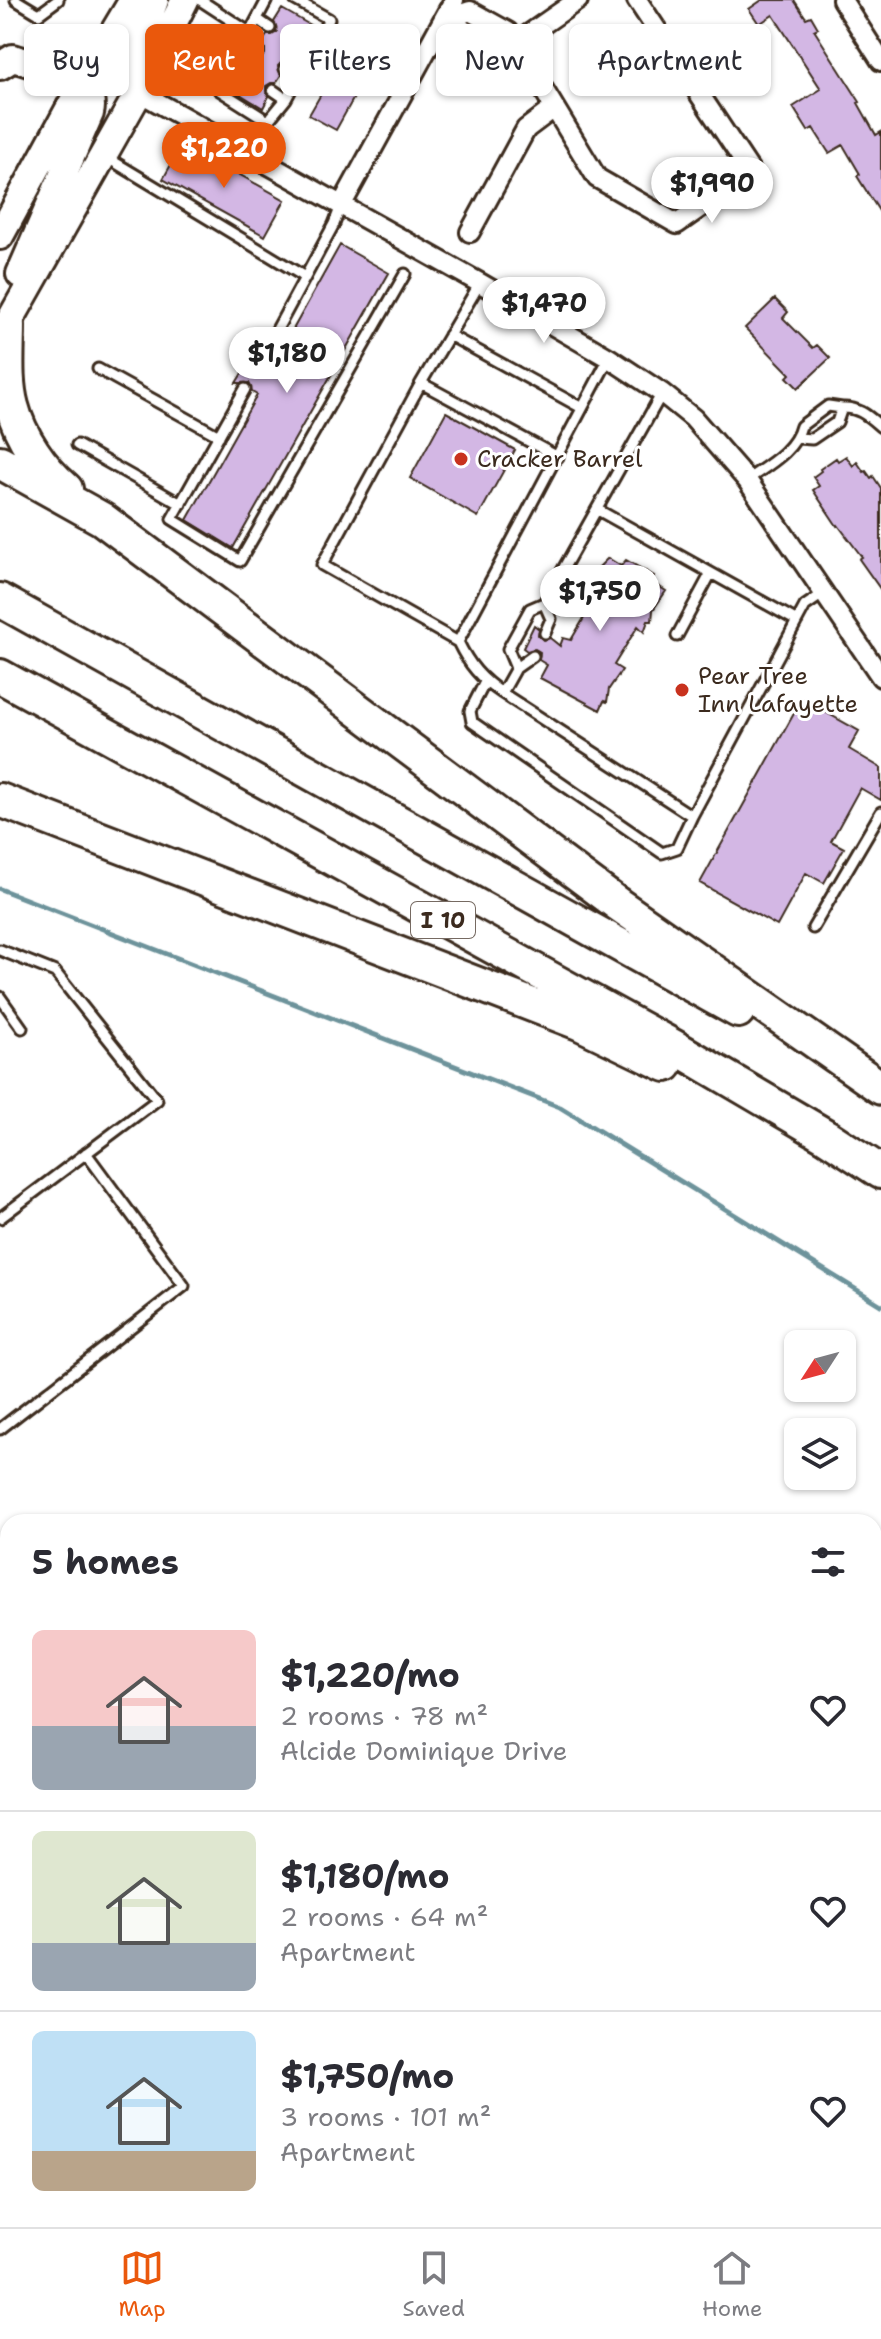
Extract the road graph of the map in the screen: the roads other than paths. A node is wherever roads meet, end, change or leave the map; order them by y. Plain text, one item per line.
1 (16, 0) edge
2 (58, 0) edge
3 (133, 0) edge
4 (155, 0) edge
5 (185, 0) edge
6 (200, 0) edge
7 (267, 0) edge
8 (295, 0) edge
9 (578, 0) edge
10 (637, 0) edge
11 (842, 0) edge
12 (452, 9) edge
13 (257, 19) junction
14 (119, 24) edge
15 (230, 24) edge
16 (254, 24) edge
17 (326, 24) edge
18 (543, 24) edge
19 (270, 28) dead end
20 (4, 56) edge
21 (881, 61) edge
22 (24, 62) edge
23 (273, 90) dead end
24 (139, 92) junction
25 (76, 96) edge
26 (90, 96) edge
27 (228, 96) edge
28 (288, 96) edge
29 (546, 96) edge
30 (286, 99) junction
31 (554, 108) junction
32 (268, 121) junction
33 (251, 154) junction
34 (103, 155) junction
35 (341, 206) junction
36 (470, 232) dead end
37 (0, 236) edge
38 (405, 274) dead end
39 (305, 277) junction
40 (480, 283) junction
41 (9, 322) edge
42 (449, 335) junction
43 (609, 358) junction
44 (98, 369) dead end
45 (255, 370) dead end
46 (421, 383) junction
47 (245, 389) dead end
48 (662, 393) junction
49 (582, 408) junction
50 (842, 408) junction
51 (881, 427) edge
52 (219, 436) junction
53 (798, 438) junction
54 (77, 445) dead end
55 (558, 457) junction
56 (0, 462) edge
57 (747, 480) junction
58 (181, 504) junction
59 (598, 510) junction
60 (102, 519) junction
61 (711, 573) junction
62 (824, 593) junction
63 (0, 600) edge
64 (544, 603) junction
65 (797, 621) junction
66 (545, 633) dead end
67 (677, 636) dead end
68 (458, 642) junction
69 (533, 656) dead end
70 (516, 668) junction
71 (0, 676) edge
72 (881, 677) edge
73 (485, 682) junction
74 (502, 693) junction
75 (0, 800) edge
76 (881, 812) edge
77 (692, 816) junction
78 (813, 928) dead end
79 (0, 950) edge
80 (0, 997) edge
81 (22, 1028) dead end
82 (881, 1089) edge
83 (86, 1153) junction
84 (881, 1173) edge
85 (0, 1218) edge
86 (0, 1429) edge

1 - 2 lane
3 - 14 main road
4 - 24 main road
5 - 24 main road
6 - 15 lane
7 - 13 lane
8 - 17 lane
9 - 18 street
10 - 31 street
11 - 21 street
12 - 35 street
13 - 16 lane
13 - 19 lane
20 - 22 main road
23 - 30 lane
24 - 33 street
24 - 34 main road
25 - 37 main road
26 - 41 main road
27 - 32 lane
28 - 30 lane
29 - 31 street
30 - 32 lane
31 - 36 street
32 - 33 lane
33 - 35 street
34 - 39 lane
34 - 41 main road
35 - 39 lane
35 - 40 street
38 - 58 lane
39 - 45 lane
40 - 42 lane
40 - 43 street
41 - 60 highway
42 - 46 lane
42 - 49 lane
43 - 48 street
43 - 49 lane
44 - 52 lane
46 - 55 lane
46 - 68 lane
47 - 52 lane
48 - 57 street
48 - 59 lane
49 - 55 lane
50 - 51 lane
50 - 53 lane
50 - 53 lane
52 - 58 lane
53 - 57 lane
54 - 58 lane
55 - 68 lane
56 - 60 highway
57 - 62 street
59 - 61 lane
59 - 64 lane
60 - 82 highway
61 - 65 lane
61 - 67 lane
62 - 65 lane
62 - 72 street
63 - 82 highway, I 10
64 - 66 lane
64 - 70 lane
65 - 77 lane
68 - 73 lane
69 - 70 lane
70 - 74 lane
71 - 84 highway, I 10
73 - 74 lane
73 - 77 lane
74 - 77 lane
75 - 84 highway
76 - 78 lane
79 - 83 lane
80 - 81 lane
83 - 85 lane
83 - 86 lane

